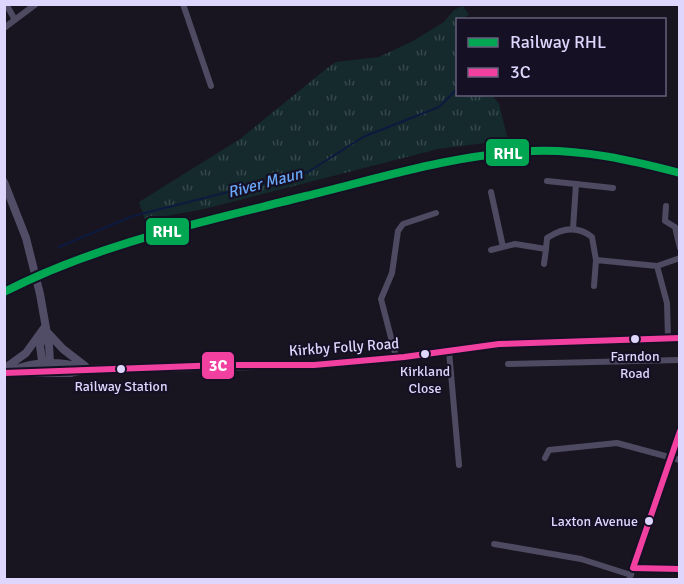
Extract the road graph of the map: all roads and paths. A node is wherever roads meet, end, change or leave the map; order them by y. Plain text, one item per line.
1 (6, 4) edge
2 (36, 4) edge
3 (183, 4) edge
4 (15, 20) junction
5 (4, 28) edge
6 (211, 86) dead end
7 (548, 181) dead end
8 (4, 182) edge
9 (576, 184) junction
10 (614, 188) dead end
11 (490, 192) dead end
12 (666, 206) dead end
13 (436, 213) dead end
14 (573, 229) junction
15 (503, 247) junction
16 (680, 248) edge
17 (546, 249) junction
18 (492, 250) dead end
19 (680, 258) edge
20 (596, 260) junction
21 (544, 264) dead end
22 (657, 266) junction
23 (594, 286) dead end
24 (44, 327) junction
25 (668, 338) junction
26 (680, 338) edge
27 (449, 351) junction
28 (396, 357) junction
29 (680, 360) edge
30 (45, 364) junction
31 (508, 364) dead end
32 (88, 369) junction
33 (6, 372) edge
34 (46, 373) junction
35 (680, 430) edge
36 (545, 458) dead end
37 (670, 458) junction
38 (680, 460) edge
39 (459, 465) dead end
40 (494, 544) dead end
41 (680, 569) edge
42 (631, 574) edge

1 - 4 street
2 - 4 street
3 - 6 street
4 - 5 street
7 - 9 street
8 - 24 main road
9 - 10 street
9 - 14 street
11 - 15 street
12 - 16 street
13 - 28 street
14 - 17 street
14 - 20 street
15 - 17 street
15 - 18 street
17 - 21 street
19 - 22 street
20 - 22 street
20 - 23 street
22 - 25 street
24 - 30 main road
24 - 32 main road
24 - 33 main road
25 - 26 main road, Kirkby Folly Road
25 - 27 main road, Kirkby Folly Road
27 - 28 main road, Kirkby Folly Road
27 - 39 street
28 - 32 main road, Kirkby Folly Road
29 - 31 street
30 - 32 main road
30 - 33 main road
30 - 34 main road
32 - 34 main road, Kirkby Folly Road
33 - 34 main road, Kirkby Folly Road
35 - 37 street
36 - 37 street
37 - 38 street
37 - 42 street
40 - 42 street
41 - 42 street

